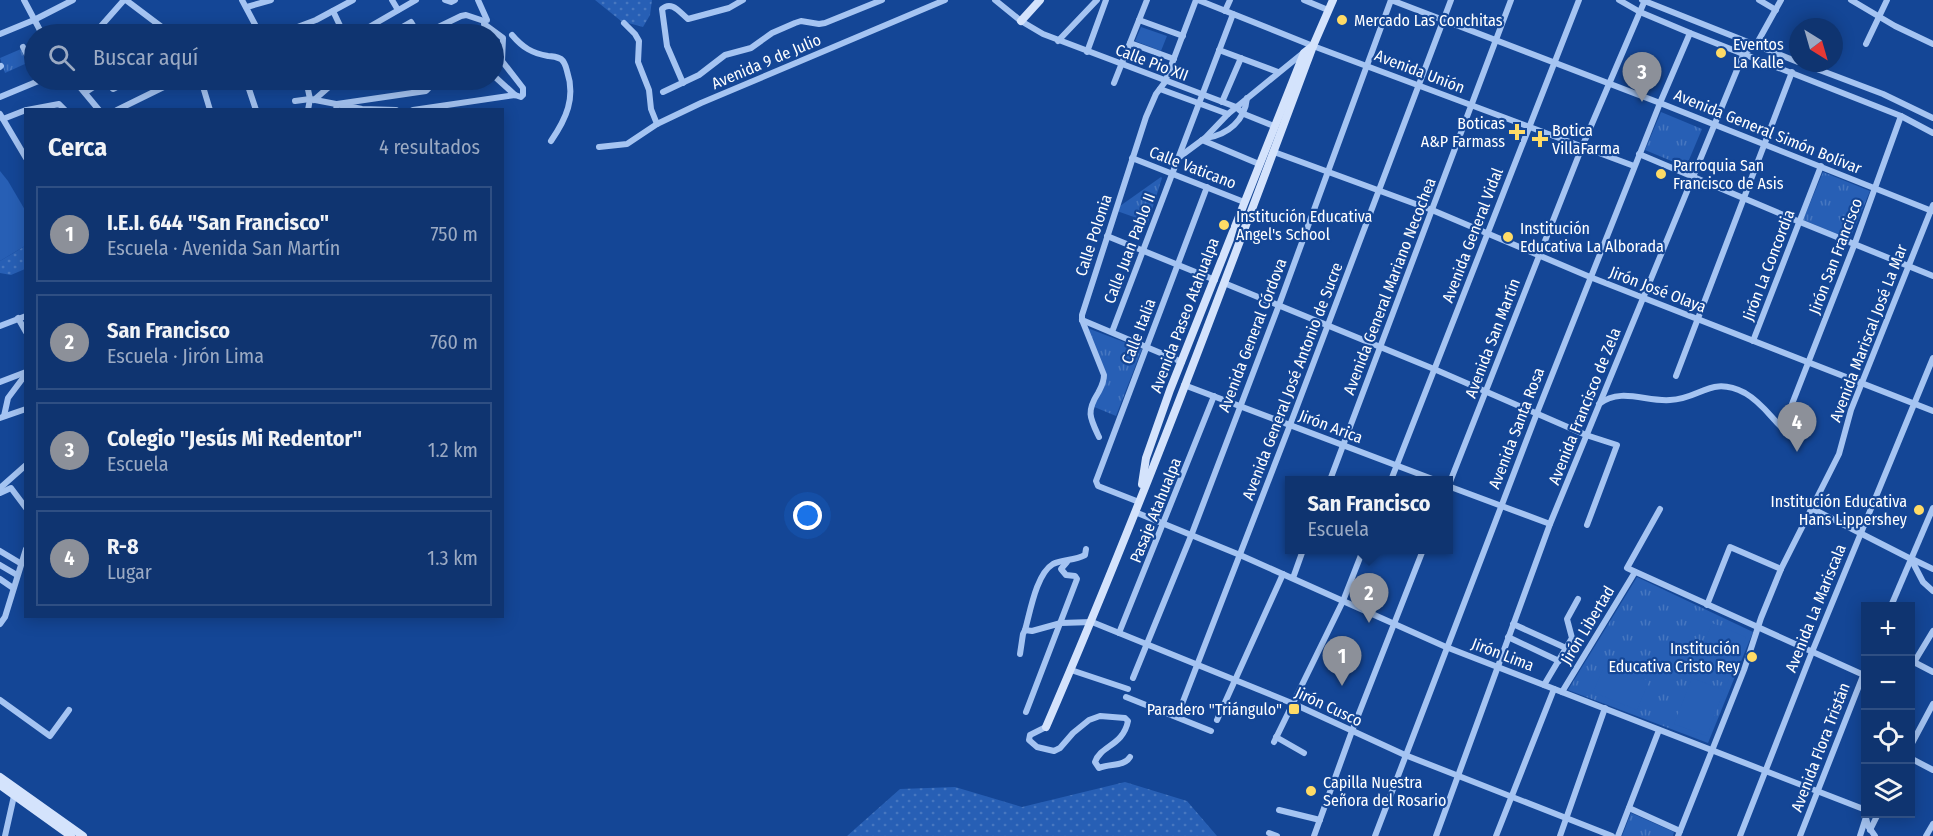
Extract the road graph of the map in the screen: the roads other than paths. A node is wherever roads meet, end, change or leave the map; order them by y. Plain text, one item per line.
1 (24, 0) edge
2 (73, 0) edge
3 (125, 0) edge
4 (242, 0) edge
5 (271, 0) edge
6 (352, 0) edge
7 (392, 0) edge
8 (416, 0) edge
9 (445, 0) edge
10 (455, 0) edge
11 (478, 0) edge
12 (743, 0) edge
13 (882, 0) edge
14 (945, 0) edge
15 (995, 0) edge
16 (1040, 0) edge
17 (1097, 0) edge
18 (1106, 0) edge
19 (1146, 0) edge
20 (1197, 0) edge
21 (1230, 0) edge
22 (1304, 0) edge
23 (1333, 0) edge
24 (1391, 0) edge
25 (1451, 0) edge
26 (1511, 0) edge
27 (1579, 0) edge
28 (1619, 0) edge
29 (1644, 0) edge
30 (1759, 0) edge
31 (1781, 0) edge
32 (1851, 0) edge
33 (1887, 0) edge
34 (248, 7) junction
35 (333, 10) junction
36 (398, 10) junction
37 (1328, 10) junction
38 (1776, 10) junction
39 (1225, 11) junction
40 (1640, 12) junction
41 (1233, 14) junction
42 (1879, 17) junction
43 (34, 20) junction
44 (1139, 20) junction
45 (1444, 20) junction
46 (484, 21) junction
47 (1021, 21) junction
48 (624, 23) dead end
49 (24, 24) edge
50 (24, 24) edge
51 (36, 24) edge
52 (103, 24) edge
53 (158, 24) edge
54 (256, 24) edge
55 (308, 24) edge
56 (339, 24) edge
57 (374, 24) edge
58 (445, 24) edge
59 (485, 24) edge
60 (1690, 33) junction
61 (0, 34) edge
62 (512, 35) dead end
63 (1182, 36) junction
64 (1058, 41) junction
65 (1496, 41) junction
66 (1130, 43) junction
67 (1866, 44) dead end
68 (1933, 44) edge
69 (1756, 45) junction
70 (1313, 46) junction
71 (1219, 50) junction
72 (1087, 52) junction
73 (1304, 53) junction
74 (1744, 53) junction
75 (1240, 58) junction
76 (1789, 58) edge
77 (1174, 59) junction
78 (1554, 63) junction
79 (504, 64) edge
80 (1121, 64) junction
81 (1366, 65) junction
82 (1789, 71) edge
83 (1278, 72) junction
84 (1792, 72) joint
85 (1825, 72) edge
86 (1165, 82) junction
87 (683, 83) junction
88 (1114, 83) dead end
89 (1608, 83) junction
90 (504, 85) edge
91 (1418, 85) junction
92 (24, 87) edge
93 (1160, 89) junction
94 (89, 90) edge
95 (158, 90) edge
96 (204, 90) edge
97 (250, 90) edge
98 (309, 90) edge
99 (324, 90) edge
100 (427, 90) edge
101 (86, 92) joint
102 (663, 92) dead end
103 (515, 95) junction
104 (1202, 95) junction
105 (396, 96) junction
106 (0, 97) edge
107 (1247, 98) junction
108 (312, 100) junction
109 (295, 101) dead end
110 (1222, 102) junction
111 (1660, 102) junction
112 (1199, 103) junction
113 (1472, 105) junction
114 (336, 107) edge
115 (1236, 107) junction
116 (37, 108) edge
117 (63, 108) edge
118 (98, 108) edge
119 (121, 108) edge
120 (209, 108) edge
121 (255, 108) edge
122 (309, 108) edge
123 (397, 108) edge
124 (427, 108) edge
125 (1933, 109) edge
126 (24, 110) edge
127 (1228, 114) junction
128 (1244, 114) junction
129 (2, 116) edge
130 (1900, 116) junction
131 (1931, 117) edge
132 (657, 124) junction
133 (1714, 124) junction
134 (1274, 126) junction
135 (1529, 127) junction
136 (1933, 133) edge
137 (1204, 139) junction
138 (551, 141) dead end
139 (1765, 144) junction
140 (599, 147) dead end
141 (1582, 147) junction
142 (1274, 152) junction
143 (24, 154) edge
144 (1639, 154) junction
145 (1132, 158) junction
146 (1178, 158) junction
147 (1259, 164) junction
148 (1634, 166) junction
149 (1821, 166) junction
150 (1327, 172) junction
151 (1172, 174) junction
152 (1693, 177) junction
153 (1208, 188) junction
154 (1875, 188) junction
155 (1378, 191) junction
156 (1744, 199) junction
157 (1244, 202) junction
158 (1932, 209) edge
159 (1432, 210) junction
160 (1800, 222) junction
161 (1486, 233) junction
162 (1107, 236) junction
163 (1854, 243) junction
164 (1143, 251) junction
165 (1539, 256) junction
166 (1178, 265) junction
167 (1910, 266) junction
168 (1933, 276) edge
169 (1590, 277) junction
170 (1215, 280) junction
171 (1224, 284) junction
172 (1643, 298) junction
173 (1278, 305) junction
174 (22, 317) edge
175 (1698, 319) junction
176 (1082, 320) junction
177 (0, 326) edge
178 (1328, 326) junction
179 (1112, 333) junction
180 (1753, 341) junction
181 (1147, 347) junction
182 (1382, 347) junction
183 (1933, 358) edge
184 (1182, 362) junction
185 (1808, 362) junction
186 (1434, 369) junction
187 (24, 374) edge
188 (24, 376) edge
189 (1676, 376) dead end
190 (2, 381) edge
191 (1862, 383) junction
192 (1184, 385) junction
193 (1486, 391) junction
194 (11, 392) junction
195 (1214, 396) junction
196 (1915, 403) junction
197 (1792, 404) dead end
198 (1599, 405) junction
199 (1239, 406) junction
200 (24, 410) edge
201 (1933, 411) edge
202 (1537, 413) junction
203 (2, 417) edge
204 (1290, 425) junction
205 (1586, 435) junction
206 (1792, 436) dead end
207 (1099, 437) dead end
208 (1343, 446) junction
209 (1396, 466) junction
210 (24, 467) edge
211 (1332, 476) edge
212 (1392, 476) edge
213 (1424, 476) edge
214 (1453, 476) edge
215 (0, 488) edge
216 (1453, 488) edge
217 (0, 493) edge
218 (1139, 502) junction
219 (24, 505) edge
220 (1500, 506) junction
221 (1660, 508) dead end
222 (1811, 508) junction
223 (1933, 508) edge
224 (1135, 512) junction
225 (1550, 524) junction
226 (1164, 525) junction
227 (1587, 525) dead end
228 (1860, 532) junction
229 (1191, 536) junction
230 (1086, 549) dead end
231 (0, 550) edge
232 (24, 554) edge
233 (1302, 554) edge
234 (1361, 554) edge
235 (1421, 554) edge
236 (1240, 555) junction
237 (1911, 559) junction
238 (1067, 562) junction
239 (20, 563) junction
240 (0, 565) edge
241 (1781, 569) junction
242 (1933, 569) edge
243 (1635, 572) junction
244 (1283, 574) junction
245 (17, 575) junction
246 (1293, 578) junction
247 (0, 579) edge
248 (13, 588) junction
249 (1933, 591) edge
250 (1578, 599) dead end
251 (1343, 601) junction
252 (1893, 602) edge
253 (1707, 604) junction
254 (1092, 622) junction
255 (1061, 623) junction
256 (1393, 623) junction
257 (0, 624) edge
258 (1513, 624) junction
259 (1759, 628) junction
260 (1029, 631) junction
261 (1933, 631) edge
262 (1119, 633) junction
263 (1508, 637) junction
264 (1147, 644) junction
265 (1446, 647) junction
266 (1566, 648) junction
267 (1812, 652) junction
268 (1020, 654) dead end
269 (1915, 658) edge
270 (1559, 661) junction
271 (1915, 662) edge
272 (1198, 664) junction
273 (1498, 667) junction
274 (1071, 670) junction
275 (1861, 671) edge
276 (1933, 672) edge
277 (1133, 678) dead end
278 (1236, 680) junction
279 (1861, 683) edge
280 (1544, 685) junction
281 (1128, 689) dead end
282 (1554, 689) junction
283 (1562, 692) junction
284 (1126, 697) dead end
285 (0, 700) edge
286 (1182, 704) dead end
287 (1294, 704) junction
288 (1933, 704) edge
289 (1605, 708) junction
290 (69, 710) dead end
291 (1026, 712) dead end
292 (1217, 720) dead end
293 (1046, 727) joint
294 (1659, 730) junction
295 (1211, 731) dead end
296 (1352, 731) junction
297 (1915, 739) edge
298 (1712, 750) junction
299 (1304, 753) dead end
300 (1405, 755) junction
301 (1130, 757) dead end
302 (1915, 760) edge
303 (1933, 770) edge
304 (1765, 771) junction
305 (1458, 776) junction
306 (0, 777) edge
307 (0, 785) edge
308 (1817, 792) junction
309 (14, 796) junction
310 (1511, 796) junction
311 (1629, 808) junction
312 (1279, 810) dead end
313 (1861, 811) edge
314 (1567, 818) junction
315 (1865, 818) edge
316 (1867, 818) edge
317 (1876, 818) edge
318 (1320, 820) junction
319 (1933, 824) edge
320 (1870, 830) junction
321 (1269, 833) dead end
322 (1679, 833) edge
323 (5, 836) edge
324 (71, 836) edge
325 (83, 836) edge
326 (1277, 836) edge
327 (1314, 836) edge
328 (1375, 836) edge
329 (1436, 836) edge
330 (1496, 836) edge
331 (1560, 836) edge
332 (1612, 836) edge
333 (1618, 836) edge
334 (1740, 836) edge
335 (1800, 836) edge
336 (1860, 836) edge
337 (1875, 836) edge
338 (1926, 836) edge

1 - 43 street
2 - 43 street
3 - 52 street
3 - 53 street
4 - 34 street
5 - 34 street
6 - 35 street
7 - 36 street
8 - 36 street
9 - 10 street
11 - 46 street
12 - 87 street
13 - 87 street
14 - 132 street, Avenida 9 de Julio
15 - 47 street, Calle Pio XII
16 - 47 street
17 - 64 street
18 - 72 street
19 - 44 street
20 - 39 street, Avenida Unión
20 - 63 street, Calle Polonia
21 - 39 street
22 - 37 street
23 - 37 street, Avenida Paseo Atahualpa
24 - 45 street, Avenida General Simón Bolívar
24 - 81 street, Avenida General Córdova
25 - 45 street, Avenida General José Antonio de Sucre
26 - 65 street, Avenida General Mariano Necochea
27 - 78 street, Avenida General Vidal
28 - 40 street
29 - 40 street, Avenida San Martín
29 - 69 street
30 - 38 street
31 - 38 street
32 - 42 street
33 - 42 street
34 - 54 street
35 - 55 street
35 - 56 street
36 - 57 street
37 - 70 street, Avenida Paseo Atahualpa
38 - 69 street
39 - 41 street, Avenida Unión
40 - 60 street
40 - 89 street, Avenida San Martín
41 - 70 street, Avenida Unión
41 - 71 street, Calle Juan Pablo II
42 - 67 street
42 - 68 street
43 - 49 street
43 - 51 street
44 - 63 street
44 - 66 street
45 - 65 street, Avenida General Simón Bolívar
45 - 91 street, Avenida General José Antonio de Sucre
46 - 58 street
46 - 59 street
47 - 64 street, Calle Pio XII
48 - 132 street
50 - 61 street
60 - 74 street
60 - 111 street, Avenida Santa Rosa
62 - 138 street
63 - 77 street, Calle Polonia
64 - 72 street, Calle Pio XII
65 - 78 street, Avenida General Simón Bolívar
65 - 113 street, Avenida General Mariano Necochea
66 - 77 street
66 - 80 street
69 - 74 street
69 - 76 street
70 - 73 street, Avenida Paseo Atahualpa
70 - 81 street, Avenida Unión
70 - 142 street, Avenida Paseo Atahualpa
71 - 75 street
71 - 104 street, Calle Juan Pablo II
72 - 80 street, Calle Pio XII
73 - 83 street
73 - 134 street, Avenida Paseo Atahualpa
74 - 82 street
74 - 133 street, Avenida Francisco de Zela
75 - 83 street
75 - 110 street
77 - 86 street, Calle Polonia
78 - 89 street, Avenida General Simón Bolívar
78 - 135 street, Avenida General Vidal
79 - 103 street
80 - 86 street, Calle Pio XII
80 - 88 street
81 - 91 street, Avenida Unión
81 - 150 street, Avenida General Córdova
83 - 107 street
84 - 130 street
84 - 139 street
85 - 131 street
86 - 93 street, Calle Polonia
86 - 104 street, Calle Pio XII
87 - 102 street
89 - 111 street, Avenida General Simón Bolívar
89 - 141 street, Avenida San Martín
90 - 103 street
91 - 113 street, Avenida Unión
91 - 155 street, Avenida General José Antonio de Sucre
92 - 106 street
93 - 112 street, Calle Pio XII
93 - 145 street, Calle Polonia
94 - 101 street
95 - 119 street
96 - 120 street
97 - 121 street
98 - 108 street
99 - 108 street
100 - 105 street
101 - 118 street
103 - 124 street
104 - 110 street, Calle Pio XII
104 - 112 street, Calle Juan Pablo II
105 - 114 street
105 - 123 street
107 - 115 street
107 - 128 street
108 - 109 street
108 - 114 street
108 - 122 street
110 - 115 street, Calle Pio XII
111 - 133 street, Avenida General Simón Bolívar
111 - 144 street, Avenida Santa Rosa
112 - 127 street, Calle Pio XII
112 - 146 street, Calle Juan Pablo II
113 - 135 street, Avenida Unión
113 - 159 street, Avenida General Mariano Necochea
115 - 127 street
115 - 128 street, Calle Pio XII
116 - 117 street
125 - 131 street
126 - 129 street
127 - 137 street
128 - 134 street, Calle Pio XII
128 - 137 street
129 - 143 street
130 - 136 street
130 - 154 street, Jirón San Francisco
132 - 140 street, Avenida 9 de Julio
133 - 139 street, Avenida General Simón Bolívar
133 - 152 street, Avenida Francisco de Zela
134 - 147 street, Avenida Paseo Atahualpa
135 - 141 street, Avenida Unión
135 - 161 street, Avenida General Vidal
137 - 146 street
137 - 147 street
139 - 149 street, Avenida General Simón Bolívar
139 - 156 street
141 - 148 street, Avenida Unión
141 - 165 street, Avenida San Martín
142 - 150 street, Jirón José Olaya
142 - 171 street, Avenida Paseo Atahualpa
144 - 148 street, Avenida Santa Rosa
144 - 152 street
145 - 151 street, Calle Vaticano
145 - 162 street, Calle Polonia
146 - 151 street, Calle Juan Pablo II
147 - 157 street, Avenida Paseo Atahualpa
148 - 169 street, Avenida Santa Rosa
149 - 154 street, Avenida General Simón Bolívar
149 - 160 street, Jirón La Concordia
150 - 155 street, Jirón José Olaya
150 - 173 street, Avenida General Córdova
151 - 153 street, Calle Vaticano
151 - 164 street, Calle Juan Pablo II
152 - 156 street
152 - 172 street, Avenida Francisco de Zela
153 - 157 street, Calle Vaticano
153 - 166 street, Calle Italia
154 - 158 street, Avenida General Simón Bolívar
154 - 163 street, Jirón San Francisco
155 - 159 street, Jirón José Olaya
155 - 178 street, Avenida General José Antonio de Sucre
156 - 160 street
156 - 175 street
157 - 170 street, Avenida Paseo Atahualpa
158 - 167 street, Avenida Mariscal José La Mar
159 - 161 street, Jirón José Olaya
159 - 182 street, Avenida General Mariano Necochea
160 - 163 street
160 - 180 street, Jirón La Concordia
161 - 165 street, Jirón José Olaya
161 - 186 street, Avenida General Vidal
162 - 164 street
162 - 176 street, Calle Polonia
163 - 167 street
163 - 185 street, Jirón San Francisco
164 - 166 street
164 - 179 street, Calle Juan Pablo II
165 - 169 street, Jirón José Olaya
165 - 193 street, Avenida San Martín
166 - 170 street
166 - 181 street, Calle Italia
167 - 168 street
167 - 191 street, Avenida Mariscal José La Mar
169 - 172 street, Jirón José Olaya
169 - 202 street, Avenida Santa Rosa
170 - 184 street, Avenida Paseo Atahualpa
171 - 173 street
171 - 192 street, Avenida Paseo Atahualpa
172 - 175 street, Jirón José Olaya
172 - 198 street, Avenida Francisco de Zela
173 - 178 street
173 - 199 street, Avenida General Córdova
174 - 177 street
175 - 180 street, Jirón José Olaya
175 - 189 street
176 - 179 street
176 - 207 street
178 - 182 street
178 - 204 street, Avenida General José Antonio de Sucre
179 - 181 street
180 - 185 street, Jirón José Olaya
181 - 184 street
181 - 218 street, Calle Italia
182 - 186 street
182 - 208 street, Avenida General Mariano Necochea
183 - 196 street, Avenida La Mariscala
184 - 218 street, Avenida Paseo Atahualpa
185 - 191 street, Jirón José Olaya
185 - 197 street, Jirón San Francisco
186 - 193 street
186 - 209 street, Avenida General Vidal
187 - 190 street
188 - 194 street
190 - 194 street
191 - 196 street, Jirón José Olaya
191 - 222 street, Avenida Mariscal José La Mar
192 - 195 street, Jirón Arica
192 - 218 street, Avenida Paseo Atahualpa
193 - 202 street
193 - 214 street, Avenida San Martín
194 - 203 street
195 - 199 street, Jirón Arica
195 - 226 street, Pasaje Atahualpa
196 - 201 street, Jirón José Olaya
196 - 228 street, Avenida La Mariscala
198 - 205 street, Avenida Francisco de Zela
198 - 206 street
199 - 204 street, Jirón Arica
199 - 229 street, Avenida General Córdova
200 - 203 street
202 - 205 street
202 - 220 street, Avenida Santa Rosa
204 - 208 street, Jirón Arica
204 - 236 street, Avenida General José Antonio de Sucre
205 - 225 street, Avenida Francisco de Zela
205 - 227 street
208 - 209 street, Jirón Arica
208 - 211 street, Avenida General Mariano Necochea
209 - 212 street, Avenida General Vidal
209 - 213 street, Jirón Arica
210 - 215 street
216 - 220 street
217 - 219 street
218 - 224 street, Avenida Paseo Atahualpa
220 - 225 street
220 - 265 street, Avenida Santa Rosa
221 - 243 street
222 - 228 street
222 - 241 street, Avenida Mariscal José La Mar
223 - 237 street
224 - 226 street, Jirón Lima
224 - 254 street, Avenida Paseo Atahualpa
225 - 258 street, Avenida Francisco de Zela
226 - 229 street, Jirón Lima
226 - 262 street, Pasaje Atahualpa
228 - 237 street
228 - 267 street, Avenida La Mariscala
229 - 236 street, Jirón Lima
229 - 264 street, Avenida General Córdova
230 - 238 street
231 - 239 street
232 - 239 street
233 - 246 street
234 - 251 street
235 - 256 street
236 - 244 street, Jirón Lima
236 - 272 street, Avenida General José Antonio de Sucre
237 - 242 street
237 - 249 street
237 - 252 street
238 - 255 street
238 - 260 street
239 - 245 street
240 - 245 street
241 - 253 street
241 - 259 street, Avenida Mariscal José La Mar
243 - 253 street
243 - 283 street, Jirón Libertad
244 - 246 street, Jirón Lima
244 - 278 street
245 - 248 street
246 - 251 street, Jirón Lima
247 - 248 street
248 - 257 street
250 - 266 street
251 - 256 street, Jirón Lima
251 - 287 street
253 - 259 street
254 - 255 street, Jirón Cusco
254 - 262 street, Jirón Cusco
254 - 274 street, Avenida Paseo Atahualpa
255 - 260 street, Jirón Cusco
255 - 291 street
256 - 265 street, Jirón Lima
256 - 296 street
258 - 263 street, Avenida Francisco de Zela
258 - 266 street
259 - 267 street
259 - 298 street, Avenida Mariscal José La Mar
260 - 268 street
261 - 269 street
262 - 264 street, Jirón Cusco
263 - 270 street
263 - 273 street, Avenida Francisco de Zela
264 - 272 street, Jirón Cusco
264 - 277 street, Avenida General Córdova
265 - 273 street, Jirón Lima
265 - 300 street, Avenida Santa Rosa
266 - 270 street
267 - 275 street
267 - 304 street, Avenida La Mariscala
270 - 280 street
271 - 276 street
272 - 278 street, Jirón Cusco
272 - 286 street, Avenida General José Antonio de Sucre
273 - 280 street, Jirón Lima
273 - 305 street, Avenida Francisco de Zela
274 - 281 street
274 - 293 street, Avenida Paseo Atahualpa
278 - 287 street, Jirón Cusco
278 - 292 street
279 - 308 street, Avenida Flora Tristán
280 - 282 street, Jirón Lima
282 - 283 street, Jirón Lima
282 - 310 street
283 - 289 street, Jirón Lima
284 - 295 street
285 - 290 street
287 - 296 street, Jirón Cusco
287 - 299 street
288 - 297 street
289 - 294 street, Jirón Lima
289 - 314 street
293 - 301 street
294 - 298 street, Jirón Lima
294 - 311 street
296 - 300 street, Jirón Cusco
296 - 318 street
298 - 304 street, Jirón Lima
298 - 322 street, Avenida Mariscal José La Mar
300 - 305 street, Jirón Cusco
300 - 328 street, Avenida Santa Rosa
302 - 303 street
304 - 308 street, Jirón Lima
304 - 334 street, Avenida La Mariscala
305 - 310 street, Jirón Cusco
305 - 329 street, Avenida Francisco de Zela
306 - 325 street
307 - 309 street
308 - 313 street, Jirón Lima
308 - 335 street, Avenida Flora Tristán
309 - 323 street
309 - 324 street
310 - 314 street, Jirón Cusco
310 - 330 street
311 - 322 street
311 - 333 street
312 - 318 street
314 - 331 street
314 - 332 street, Jirón Cusco
315 - 336 street
316 - 320 street
317 - 320 street
318 - 327 street
319 - 338 street
320 - 337 street
321 - 326 street

